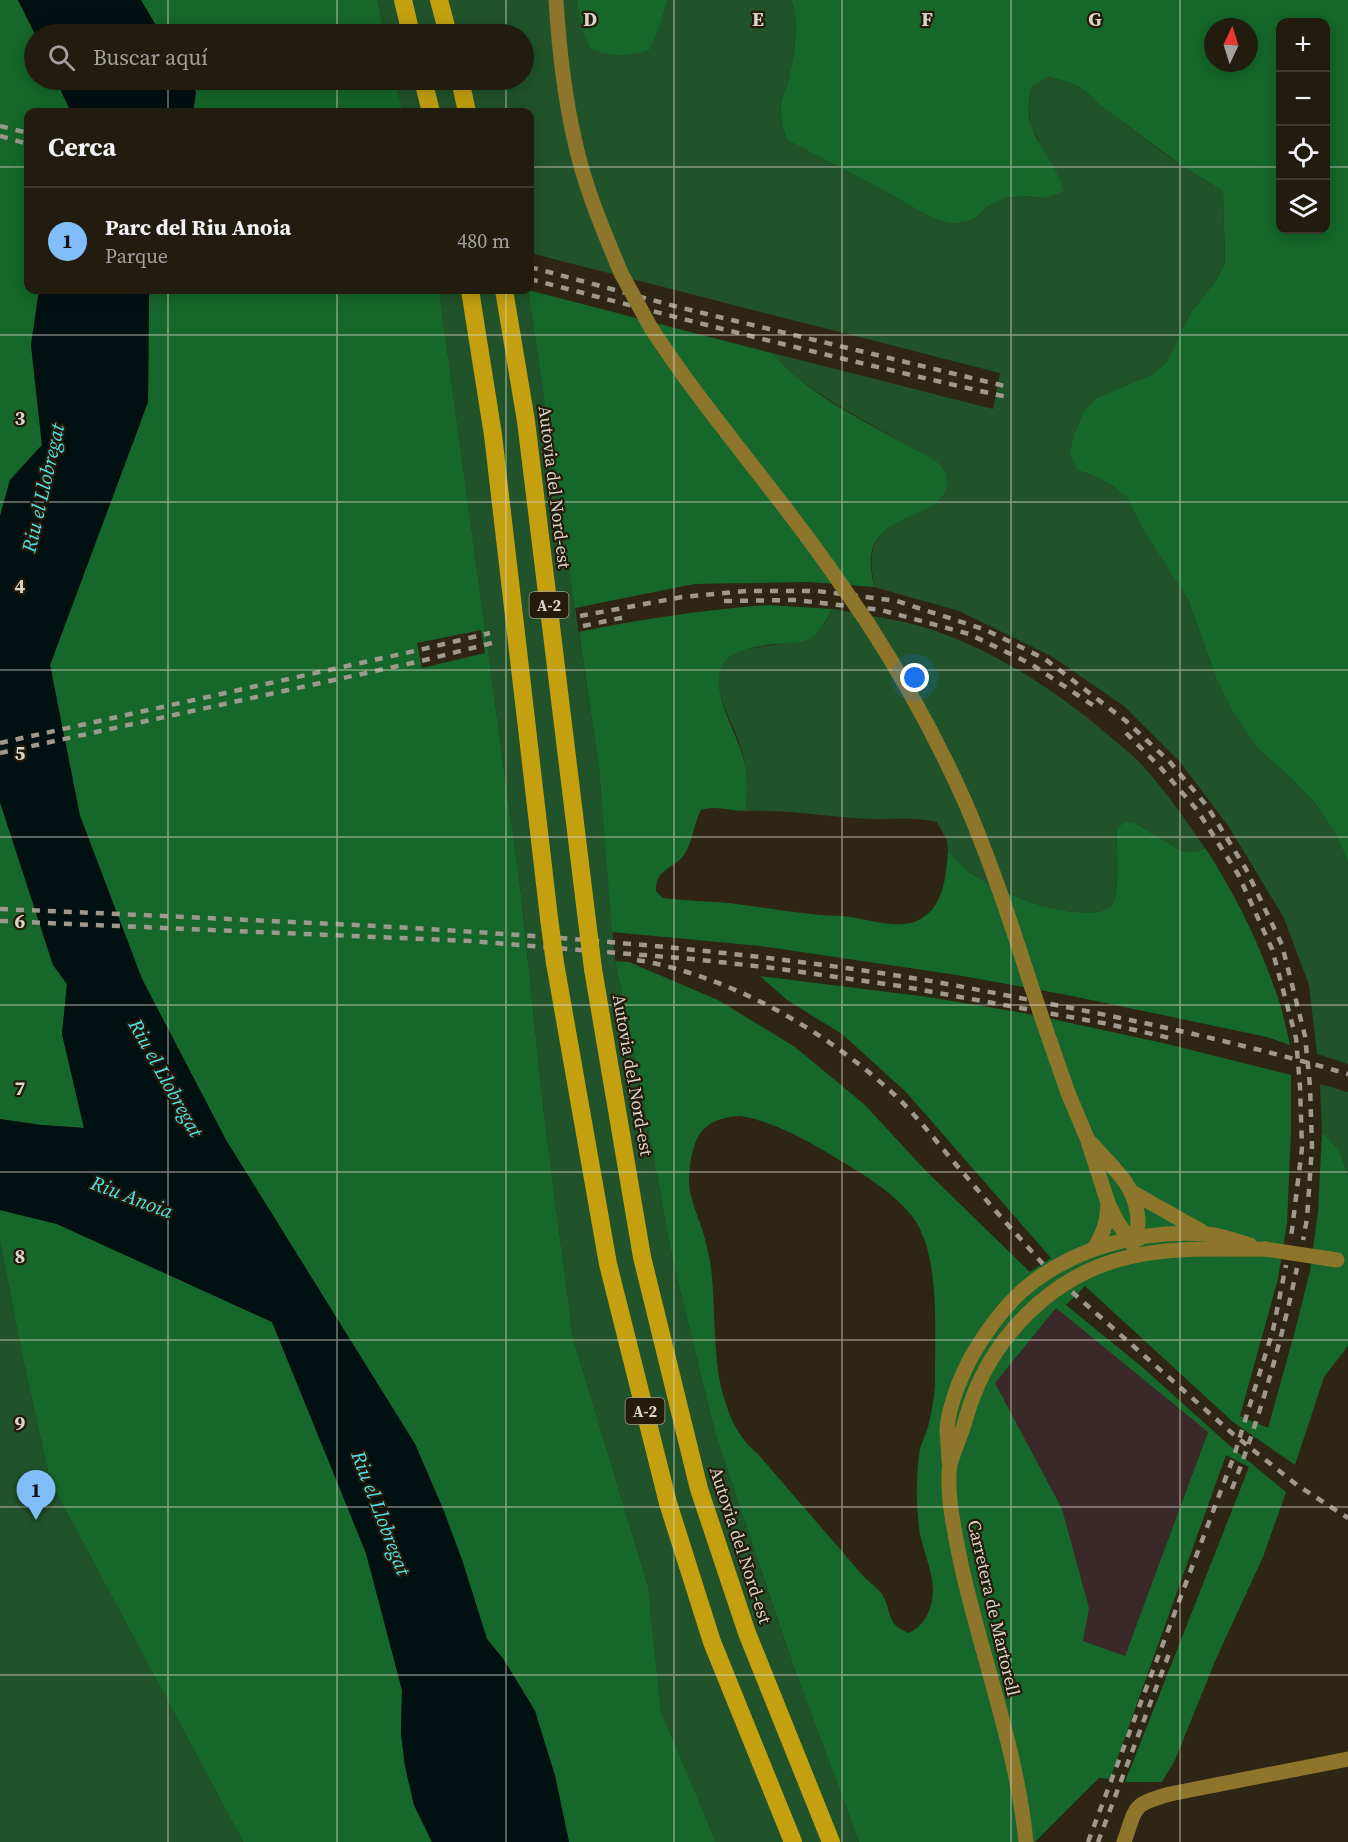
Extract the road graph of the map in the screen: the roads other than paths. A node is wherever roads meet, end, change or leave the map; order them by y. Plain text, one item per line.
1 (403, 0) edge
2 (439, 0) edge
3 (556, 0) edge
4 (409, 24) edge
5 (445, 24) edge
6 (426, 90) edge
7 (462, 90) edge
8 (430, 108) edge
9 (466, 108) edge
10 (471, 294) edge
11 (505, 294) edge
12 (1088, 1138) junction
13 (1130, 1191) junction
14 (1108, 1203) junction
15 (1207, 1234) junction
16 (1136, 1238) junction
17 (1265, 1249) junction
18 (1093, 1250) junction
19 (1182, 1250) junction
20 (1342, 1261) edge
21 (1022, 1320) junction
22 (950, 1466) junction
23 (1348, 1759) edge
24 (793, 1842) edge
25 (831, 1842) edge
26 (1026, 1842) edge
27 (1124, 1842) edge

1 - 4 highway
2 - 5 highway
3 - 12 main road, bridge
6 - 8 highway
7 - 9 highway
10 - 24 highway, A-2, bridge
11 - 25 highway, Autovia del Nord-est / A-2, bridge
12 - 13 main road
12 - 14 main road
13 - 15 main road
13 - 16 main road
14 - 16 main road
14 - 18 main road
15 - 16 main road
15 - 17 main road
16 - 18 main road
16 - 19 main road
16 - 21 main road
17 - 19 main road
17 - 20 main road, bridge
18 - 22 main road
19 - 21 main road
21 - 22 main road, Carretera de Martorell
22 - 26 main road, Carretera de Martorell
23 - 27 main road

